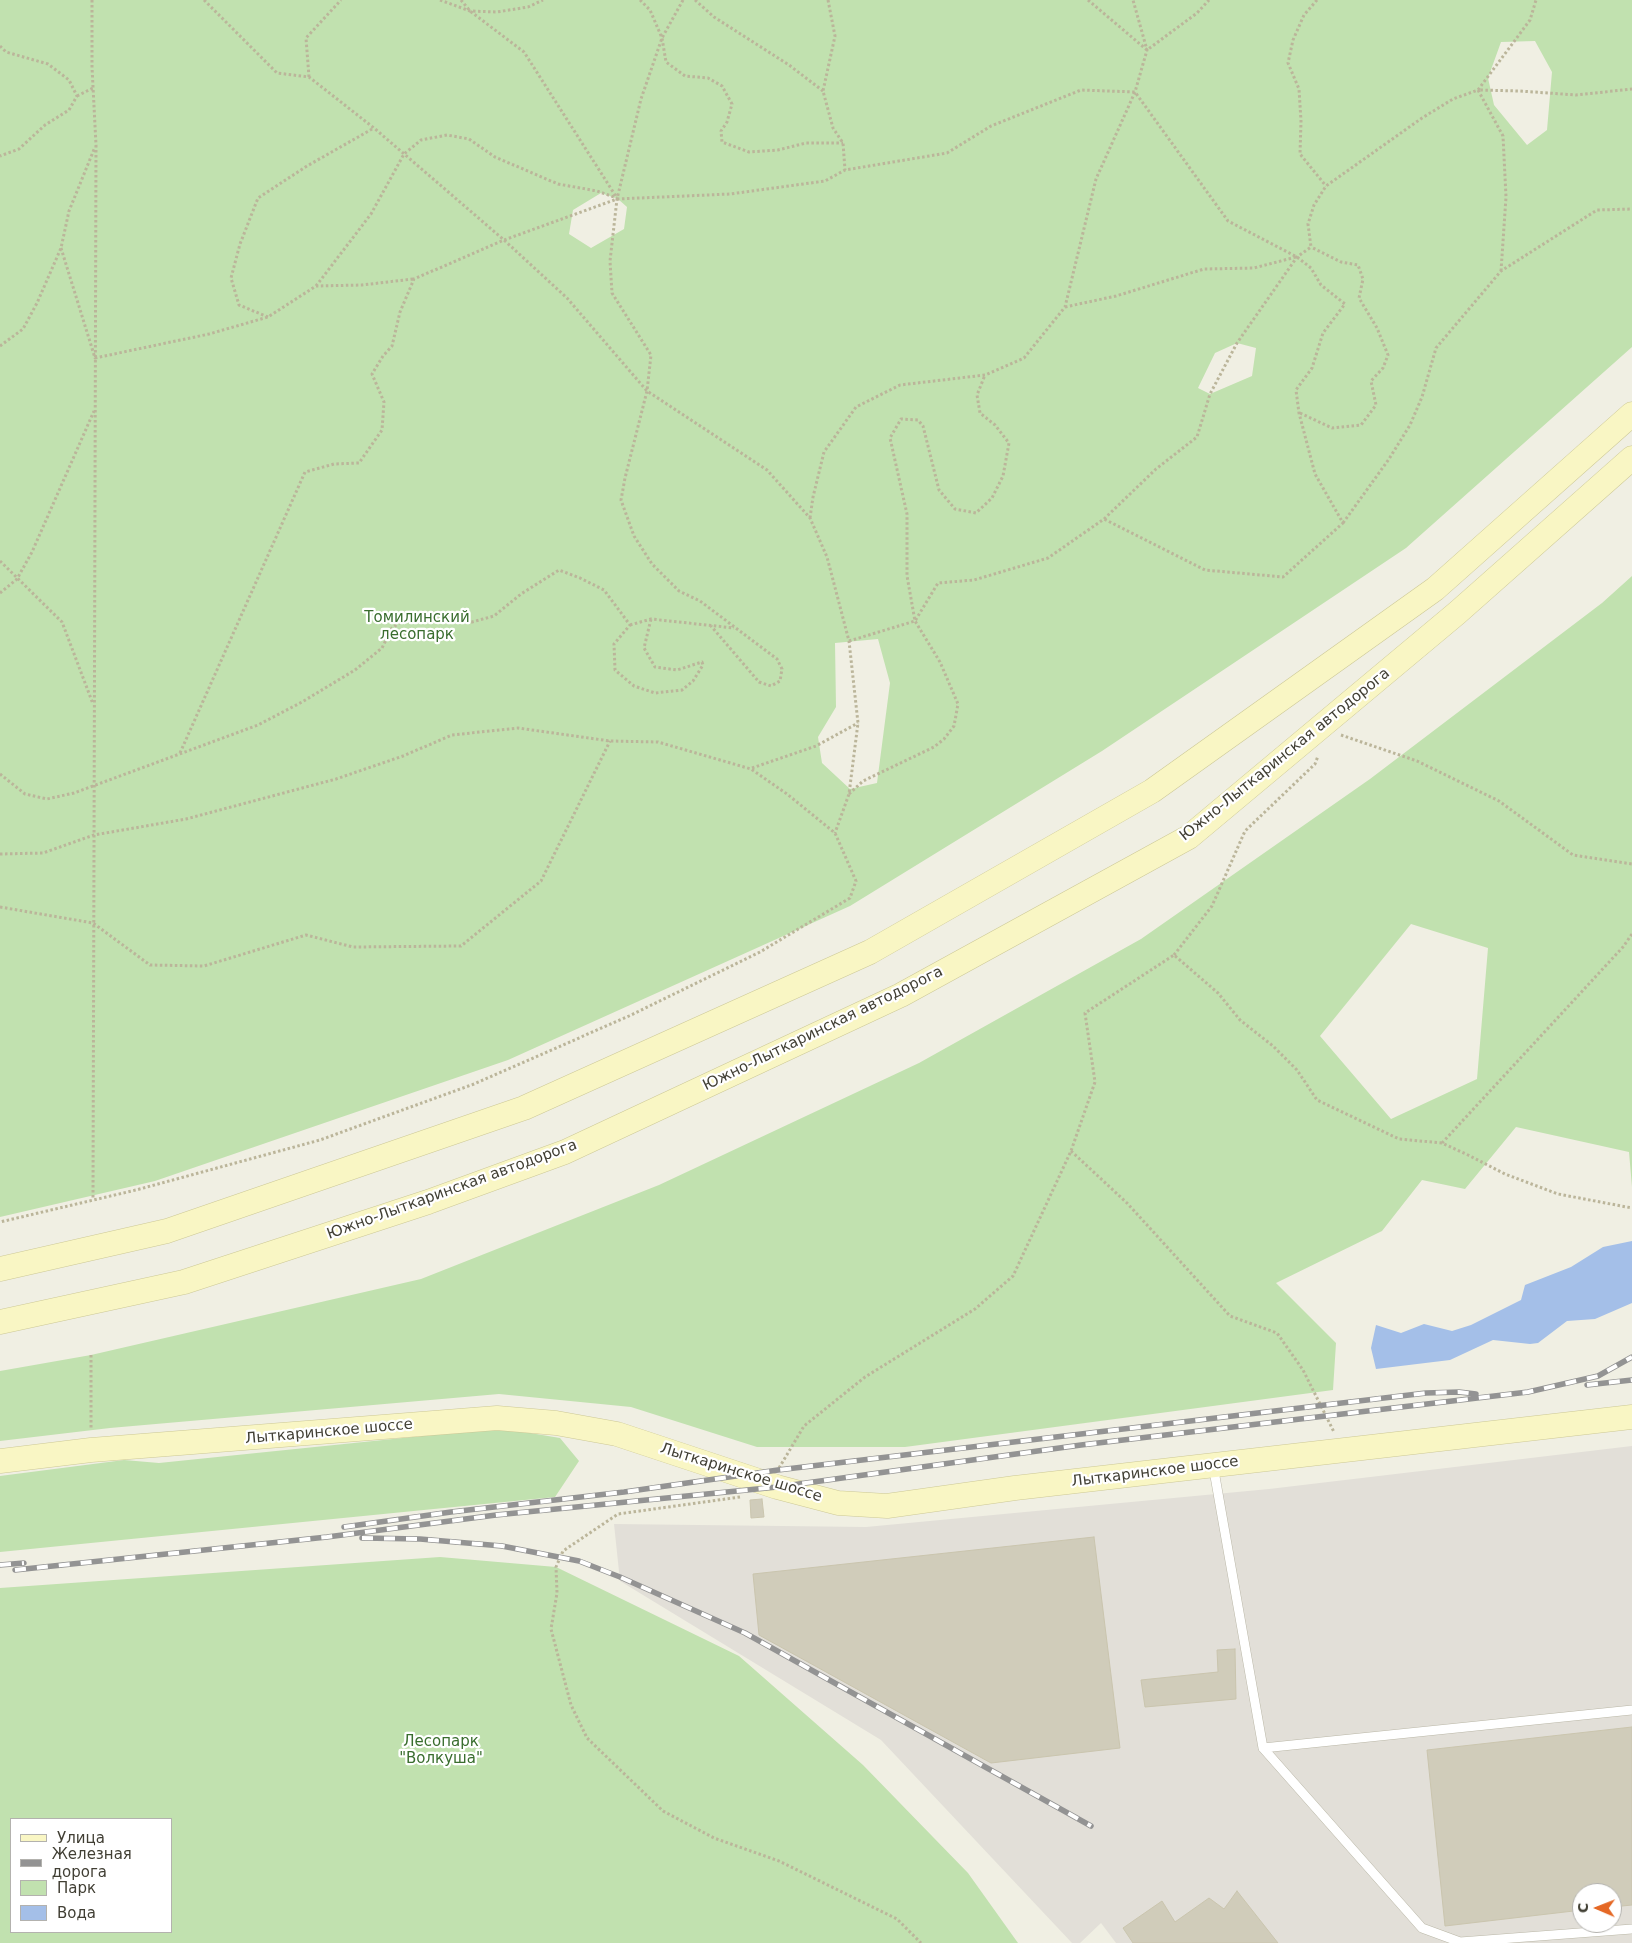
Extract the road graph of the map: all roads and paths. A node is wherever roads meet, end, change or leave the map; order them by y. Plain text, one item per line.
1 (92, 0) edge
2 (204, 0) edge
3 (341, 0) edge
4 (440, 0) edge
5 (461, 0) edge
6 (543, 0) edge
7 (640, 0) edge
8 (683, 0) edge
9 (695, 0) edge
10 (828, 0) edge
11 (1088, 0) edge
12 (1132, 0) edge
13 (1209, 0) edge
14 (1317, 0) edge
15 (1536, 0) edge
16 (470, 11) junction
17 (662, 38) junction
18 (0, 46) edge
19 (1147, 50) junction
20 (309, 77) junction
21 (93, 88) junction
22 (1632, 89) edge
23 (1478, 90) junction
24 (823, 91) junction
25 (1135, 92) junction
26 (77, 96) junction
27 (374, 128) junction
28 (843, 143) junction
29 (96, 144) junction
30 (404, 154) junction
31 (0, 156) edge
32 (845, 170) junction
33 (1326, 186) junction
34 (617, 198) junction
35 (1632, 209) edge
36 (504, 240) junction
37 (1311, 246) junction
38 (61, 248) junction
39 (1297, 257) junction
40 (1501, 271) junction
41 (414, 279) junction
42 (316, 286) junction
43 (1065, 307) junction
44 (268, 317) junction
45 (0, 346) edge
46 (95, 358) junction
47 (985, 375) junction
48 (646, 391) junction
49 (95, 409) junction
50 (1300, 413) junction
51 (1632, 414) edge
52 (1632, 458) edge
53 (810, 518) junction
54 (1104, 519) junction
55 (1342, 523) junction
56 (0, 561) edge
57 (17, 579) junction
58 (0, 594) edge
59 (651, 619) junction
60 (915, 621) junction
61 (630, 624) junction
62 (711, 626) junction
63 (736, 629) junction
64 (850, 641) junction
65 (94, 707) junction
66 (858, 723) junction
67 (1337, 734) dead end
68 (610, 741) junction
69 (1322, 747) dead end
70 (180, 753) junction
71 (751, 768) junction
72 (0, 774) edge
73 (94, 786) junction
74 (848, 794) junction
75 (835, 833) junction
76 (94, 836) junction
77 (0, 854) edge
78 (1632, 864) edge
79 (0, 907) edge
80 (94, 923) junction
81 (1632, 934) edge
82 (1174, 955) junction
83 (1442, 1143) junction
84 (1071, 1151) junction
85 (93, 1200) junction
86 (1632, 1208) edge
87 (0, 1222) edge
88 (0, 1270) edge
89 (0, 1322) edge
90 (91, 1355) dead end
91 (1632, 1417) edge
92 (1334, 1434) dead end
93 (92, 1450) junction
94 (0, 1460) edge
95 (1213, 1465) junction
96 (770, 1484) junction
97 (744, 1496) dead end
98 (1632, 1710) edge
99 (1264, 1748) junction
100 (1632, 1929) edge
101 (921, 1943) edge

1 - 21 path
2 - 20 path
3 - 20 path
4 - 16 path
5 - 16 path
6 - 16 path
7 - 17 path
8 - 17 path
9 - 24 path
10 - 24 path
11 - 19 path
12 - 19 path
13 - 19 path
14 - 33 path
15 - 23 path
16 - 34 path
17 - 28 path
17 - 34 path
18 - 26 path
19 - 25 path
20 - 27 path
21 - 26 path
21 - 29 path
22 - 23 path
23 - 33 path
23 - 40 path
24 - 28 path
25 - 32 path
25 - 39 path
25 - 43 path
26 - 31 path
27 - 30 path
27 - 44 path
28 - 32 path
29 - 38 path
29 - 46 path
30 - 34 path
30 - 36 path
30 - 42 path
32 - 34 path
33 - 37 path
34 - 36 path
34 - 48 path
35 - 40 path
36 - 41 path
36 - 48 path
37 - 39 path
37 - 50 path
38 - 45 path
38 - 46 path
39 - 43 path
39 - 50 path
39 - 54 path
40 - 55 path
41 - 42 path
41 - 70 path
42 - 44 path
43 - 47 path
44 - 46 path
46 - 49 path
47 - 53 path
47 - 60 path
48 - 53 path
48 - 63 path
49 - 57 path
49 - 65 path
50 - 55 path
51 - 88 main road
52 - 89 main road, Южно-Лыткаринская автодорога
53 - 64 path
54 - 55 path
54 - 60 path
56 - 57 path
57 - 58 path
57 - 65 path
59 - 61 path
59 - 61 path
59 - 62 path
60 - 64 path
60 - 74 path
61 - 70 path
62 - 63 path
62 - 63 path
64 - 66 path
65 - 73 path
66 - 71 path
66 - 74 path
67 - 78 path
68 - 71 path
68 - 76 path
68 - 80 path
69 - 82 path
70 - 73 path
71 - 75 path
72 - 73 path
73 - 76 path
74 - 75 path
75 - 85 path
76 - 77 path
76 - 80 path
79 - 80 path
80 - 85 path
81 - 83 path
82 - 83 path
82 - 84 path
83 - 86 path
84 - 92 path
84 - 96 path
85 - 87 path
90 - 93 path
91 - 95 main road, Лыткаринское шоссе
93 - 94 main road, Лыткаринское шоссе
93 - 96 main road, Лыткаринское шоссе
95 - 96 main road, Лыткаринское шоссе
95 - 99 lane
97 - 101 path
98 - 99 lane
99 - 100 lane

